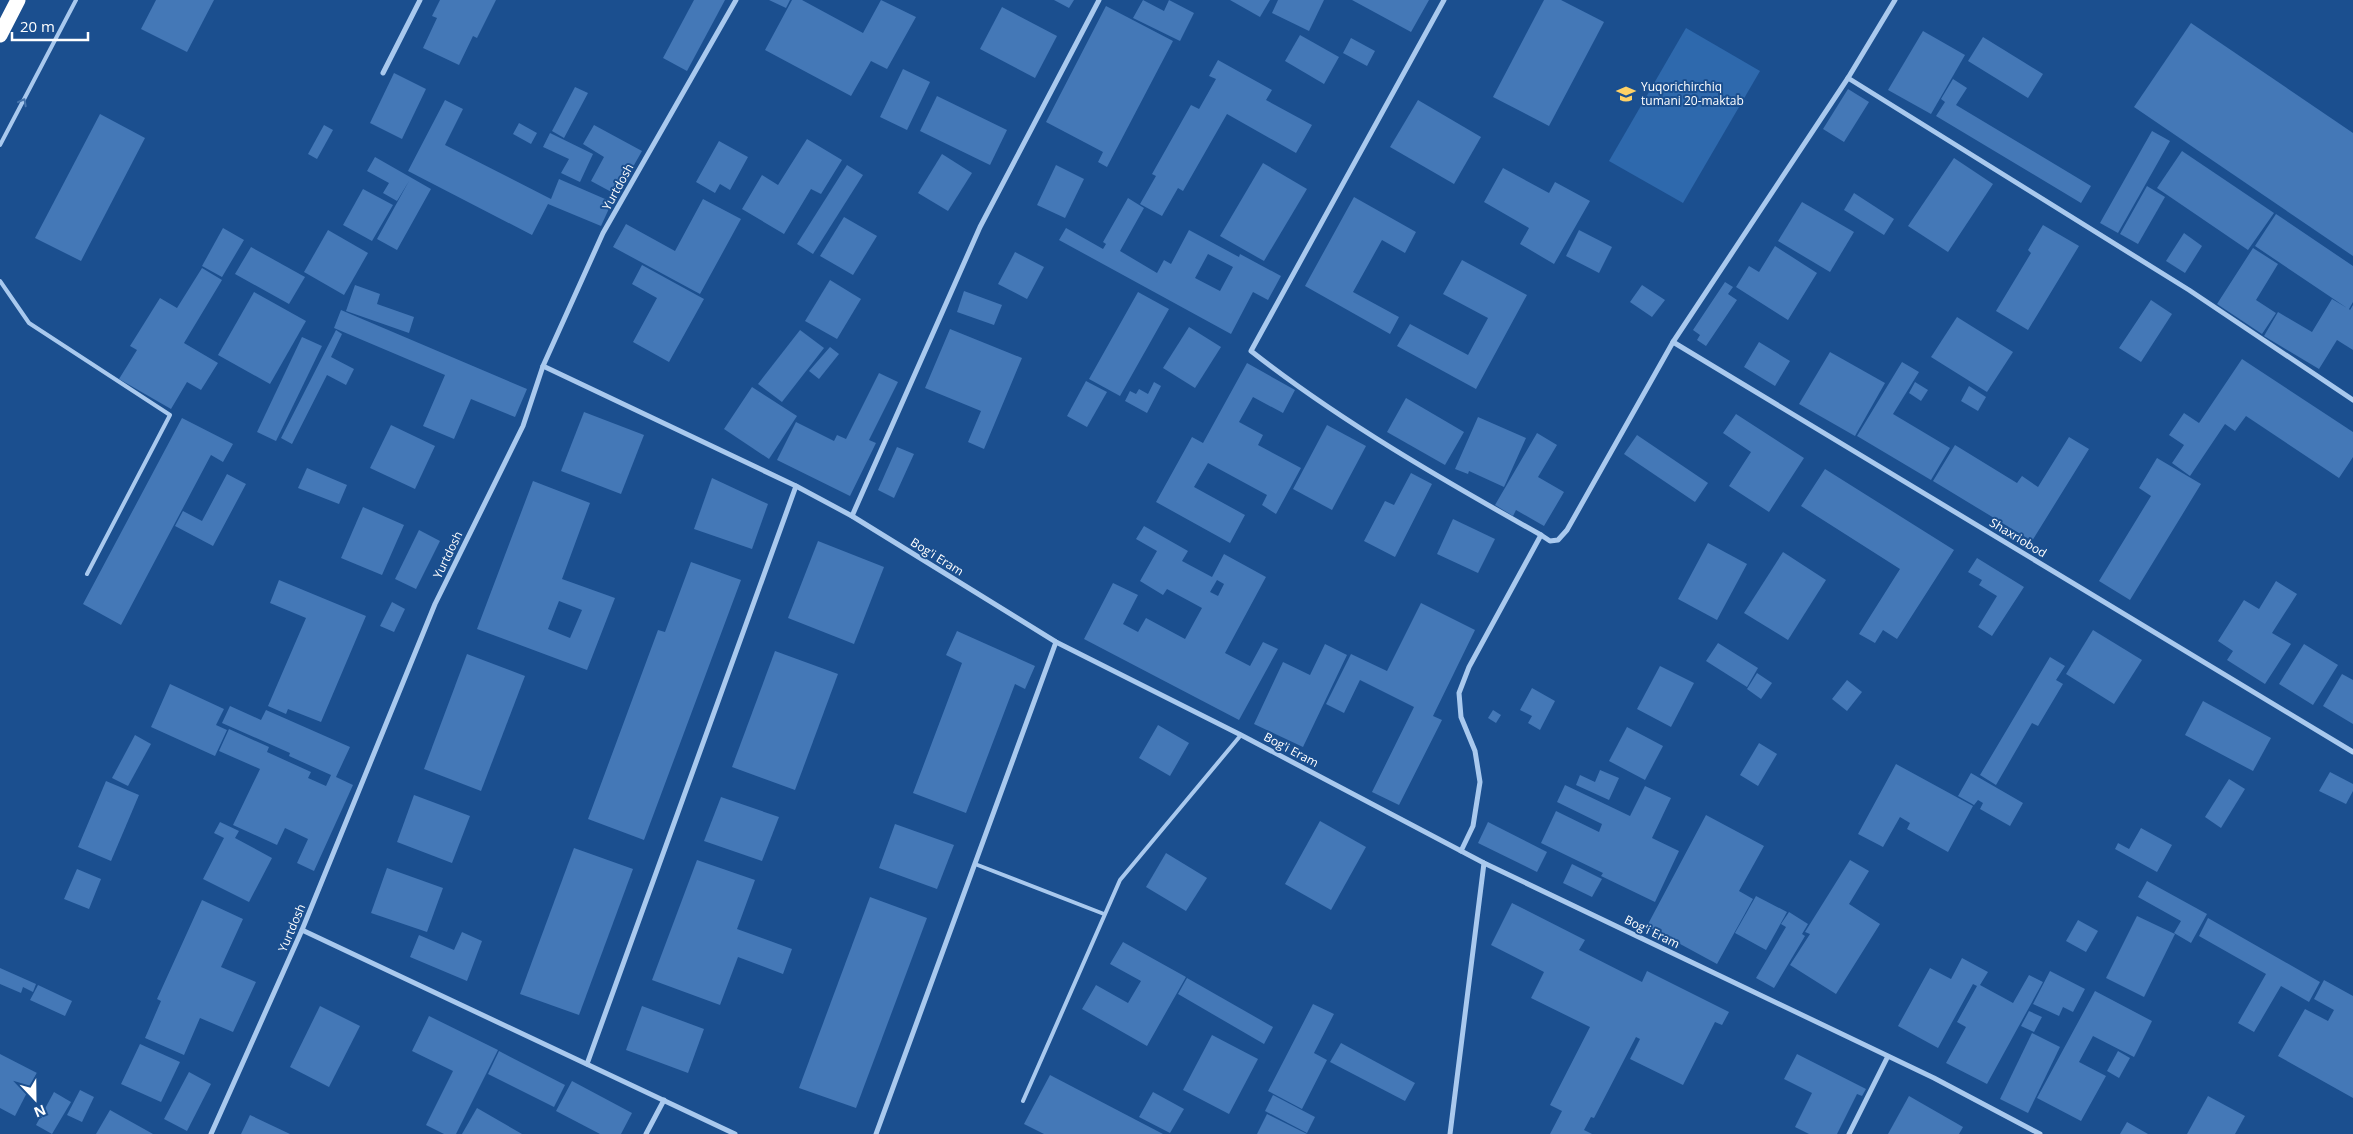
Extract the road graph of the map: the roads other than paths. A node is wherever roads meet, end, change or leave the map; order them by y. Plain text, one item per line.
1 (18, 0) edge
2 (76, 0) edge
3 (420, 0) edge
4 (736, 0) edge
5 (1099, 0) edge
6 (1444, 0) edge
7 (1895, 0) edge
8 (0, 35) edge
9 (383, 73) dead end
10 (1848, 78) junction
11 (0, 145) edge
12 (0, 280) edge
13 (1673, 342) junction
14 (544, 366) junction
15 (2353, 400) edge
16 (796, 486) junction
17 (852, 516) junction
18 (1542, 535) junction
19 (87, 574) dead end
20 (1056, 642) junction
21 (1241, 735) junction
22 (2353, 752) edge
23 (1461, 851) junction
24 (1484, 863) junction
25 (975, 864) junction
26 (1104, 914) junction
27 (302, 930) junction
28 (1887, 1058) junction
29 (587, 1064) junction
30 (664, 1100) junction
31 (1023, 1101) dead end
32 (211, 1134) edge
33 (646, 1134) edge
34 (735, 1134) edge
35 (876, 1134) edge
36 (1450, 1134) edge
37 (1849, 1134) edge
38 (2040, 1134) edge

1 - 8 highway
11 -> 2 lane
3 - 9 street
4 - 14 street, Yurtdosh
5 - 17 street
6 - 18 street
7 - 10 street
10 - 13 street
10 - 15 street
12 - 19 lane
13 - 18 street
13 - 22 street, Shaxriobod
14 - 16 street, Bog'i Eram
14 - 27 street, Yurtdosh
16 - 17 street, Bog'i Eram
16 - 29 street
17 - 20 street, Bog'i Eram
18 - 23 street
20 - 21 street, Bog'i Eram
20 - 25 street
21 - 23 street, Bog'i Eram
21 - 26 lane
23 - 24 street, Bog'i Eram
24 - 28 street, Bog'i Eram
24 - 36 street
25 - 26 lane
25 - 35 street
26 - 31 lane
27 - 29 street
27 - 32 street, Yurtdosh
28 - 37 street
28 - 38 street, Bog'i Eram
29 - 30 street
30 - 33 street
30 - 34 street

